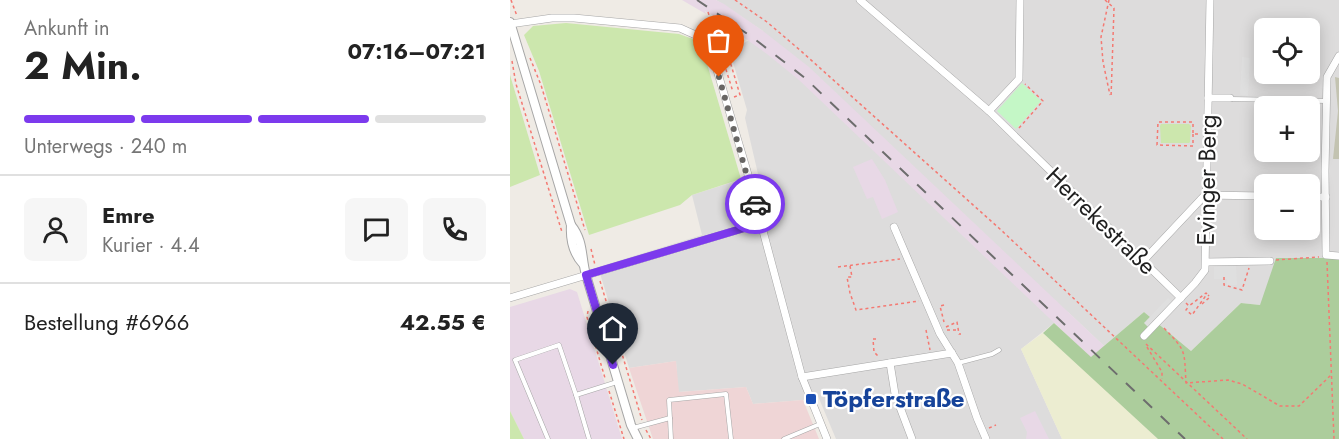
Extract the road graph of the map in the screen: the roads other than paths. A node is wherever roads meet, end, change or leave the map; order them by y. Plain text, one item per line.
1 (860, 0) edge
2 (1020, 0) edge
3 (1210, 0) edge
4 (510, 23) edge
5 (1339, 56) edge
6 (1208, 98) junction
7 (1230, 99) joint
8 (1326, 101) junction
9 (989, 111) junction
10 (1205, 195) junction
11 (1254, 196) edge
12 (1320, 197) edge
13 (1326, 197) junction
14 (761, 223) junction
15 (894, 227) dead end
16 (1339, 256) edge
17 (1143, 261) junction
18 (1270, 261) road end
19 (1206, 262) junction
20 (586, 275) junction
21 (510, 298) edge
22 (1181, 298) junction
23 (1144, 336) road end
24 (999, 350) dead end
25 (952, 352) junction
26 (890, 363) junction
27 (958, 363) junction
28 (802, 377) junction
29 (618, 382) junction
30 (576, 395) junction
31 (670, 418) junction
32 (821, 424) junction
33 (633, 428) junction
34 (548, 439) edge
35 (590, 439) edge
36 (638, 439) edge
37 (671, 439) edge
38 (731, 439) edge
39 (784, 439) edge
40 (827, 439) edge
41 (912, 439) edge
42 (986, 439) edge

1 - 9 street, Herrekestraße
2 - 9 street
3 - 6 street, Evinger Berg
4 - 14 street
4 - 20 street
5 - 8 street
6 - 7 street
6 - 10 street, Evinger Berg
7 - 8 lane
8 - 13 street
9 - 17 street, Herrekestraße
10 - 11 street
10 - 17 street
10 - 19 street, Evinger Berg
12 - 13 street
13 - 16 street
14 - 20 street
14 - 28 street
15 - 25 street
17 - 22 street, Herrekestraße
18 - 19 street
19 - 22 street, Evinger Berg
20 - 21 street
20 - 29 street
22 - 23 street, Evinger Berg
24 - 27 lane
25 - 26 street
25 - 27 street
26 - 28 street
26 - 41 street
27 - 42 street
28 - 32 street
29 - 30 lane
29 - 33 street
30 - 34 lane
30 - 35 lane
31 - 33 lane
31 - 37 lane
31 - 38 lane
32 - 39 lane
32 - 40 street
33 - 36 street

